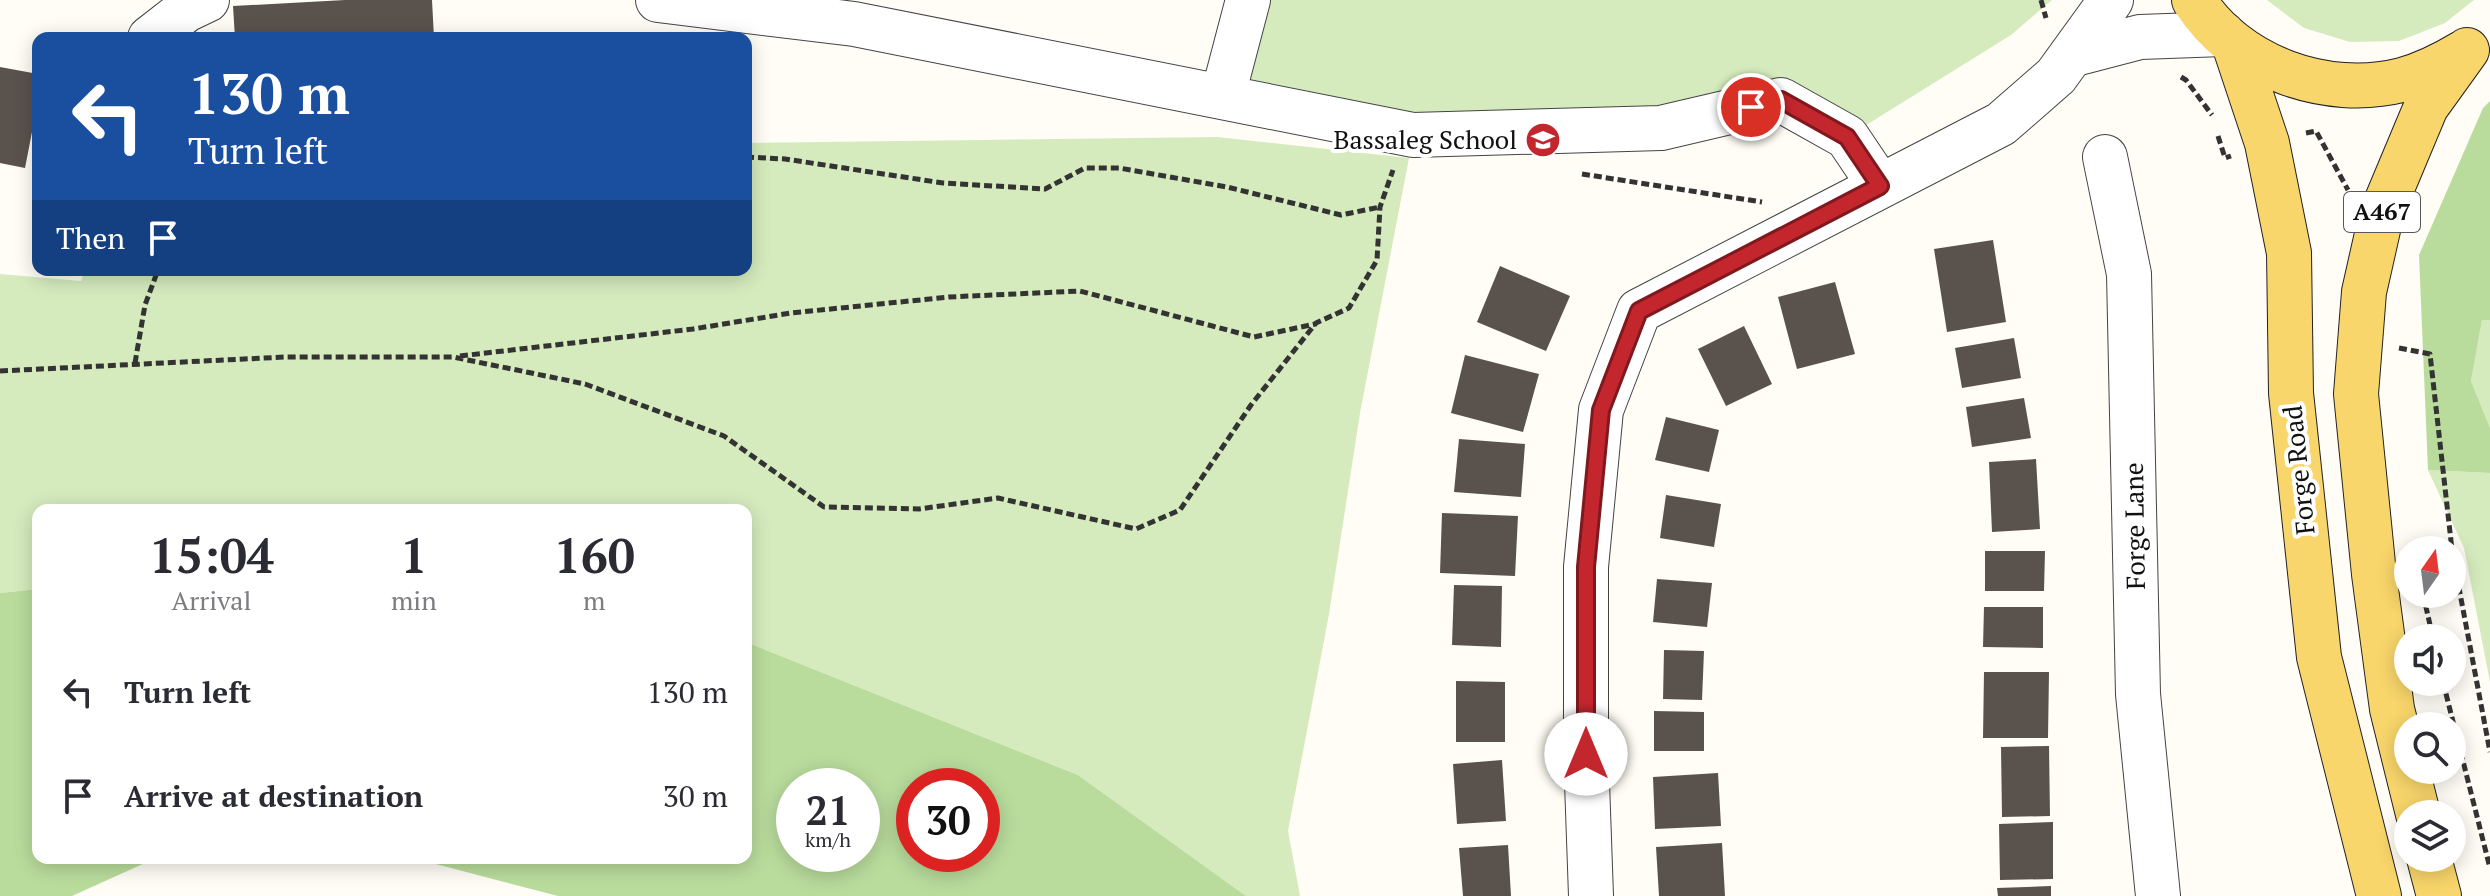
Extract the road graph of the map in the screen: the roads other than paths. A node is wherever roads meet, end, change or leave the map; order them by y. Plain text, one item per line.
1 (207, 0) edge
2 (658, 0) edge
3 (1248, 0) edge
4 (2111, 0) edge
5 (2194, 0) edge
6 (158, 32) edge
7 (2229, 39) junction
8 (2479, 40) edge
9 (2071, 55) junction
10 (1223, 95) junction
11 (2105, 157) dead end
12 (1880, 186) junction
13 (2415, 800) edge
14 (2433, 872) edge
15 (1591, 896) edge
16 (2158, 896) edge
17 (2379, 896) edge
18 (2439, 896) edge

1 - 6 street
2 - 10 street
3 - 10 street
4 - 9 street
5 - 7 main road
7 - 8 main road
7 - 9 street
7 - 17 main road, Forge Road
8 - 13 main road, A467
9 - 12 street
10 - 12 street
11 - 16 street, Forge Lane
12 - 15 street
14 - 18 main road

